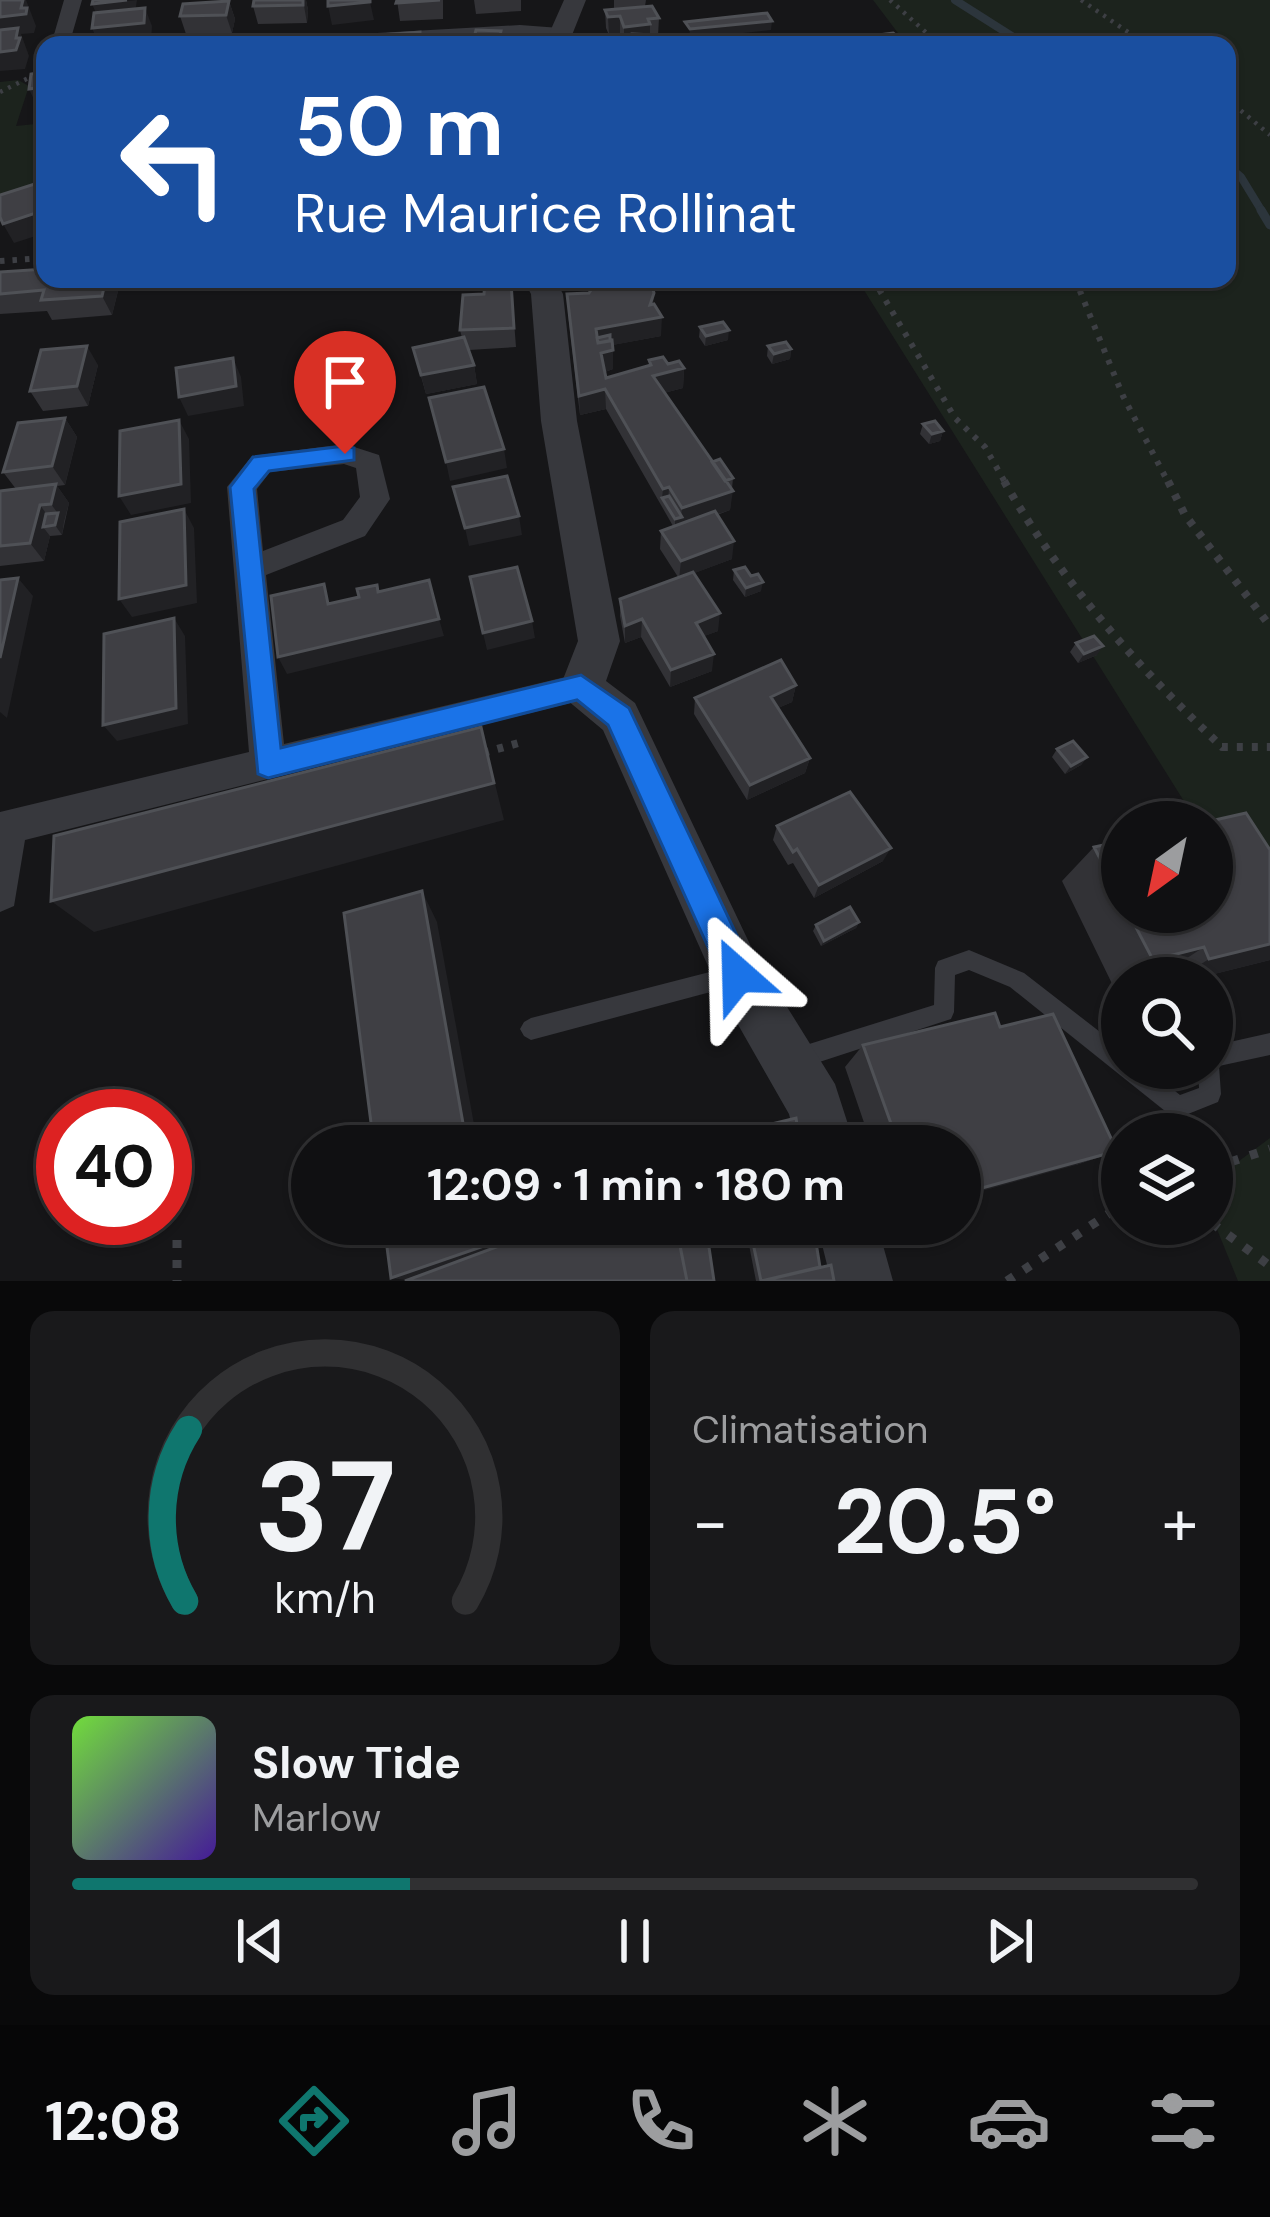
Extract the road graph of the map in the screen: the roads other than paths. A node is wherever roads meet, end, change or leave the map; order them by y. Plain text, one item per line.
1 (73, 0) edge
2 (574, 0) edge
3 (63, 36) edge
4 (431, 36) edge
5 (544, 36) edge
6 (559, 36) edge
7 (544, 288) edge
8 (252, 568) junction
9 (581, 687) junction
10 (268, 765) junction
11 (4, 829) edge
12 (0, 893) edge
13 (738, 975) junction
14 (531, 1029) dead end
15 (1270, 1044) edge
16 (1101, 1046) edge
17 (1233, 1052) edge
18 (1155, 1089) edge
19 (1210, 1089) edge
20 (810, 1104) edge
21 (853, 1245) edge
22 (862, 1281) edge

1 - 3 street
2 - 6 street
4 - 5 street
7 - 9 street
8 - 8 street
8 - 10 street
9 - 10 street
9 - 13 street
10 - 11 street
11 - 12 street
13 - 14 lane
13 - 20 street
15 - 17 lane
16 - 20 lane
18 - 19 lane
21 - 22 street

